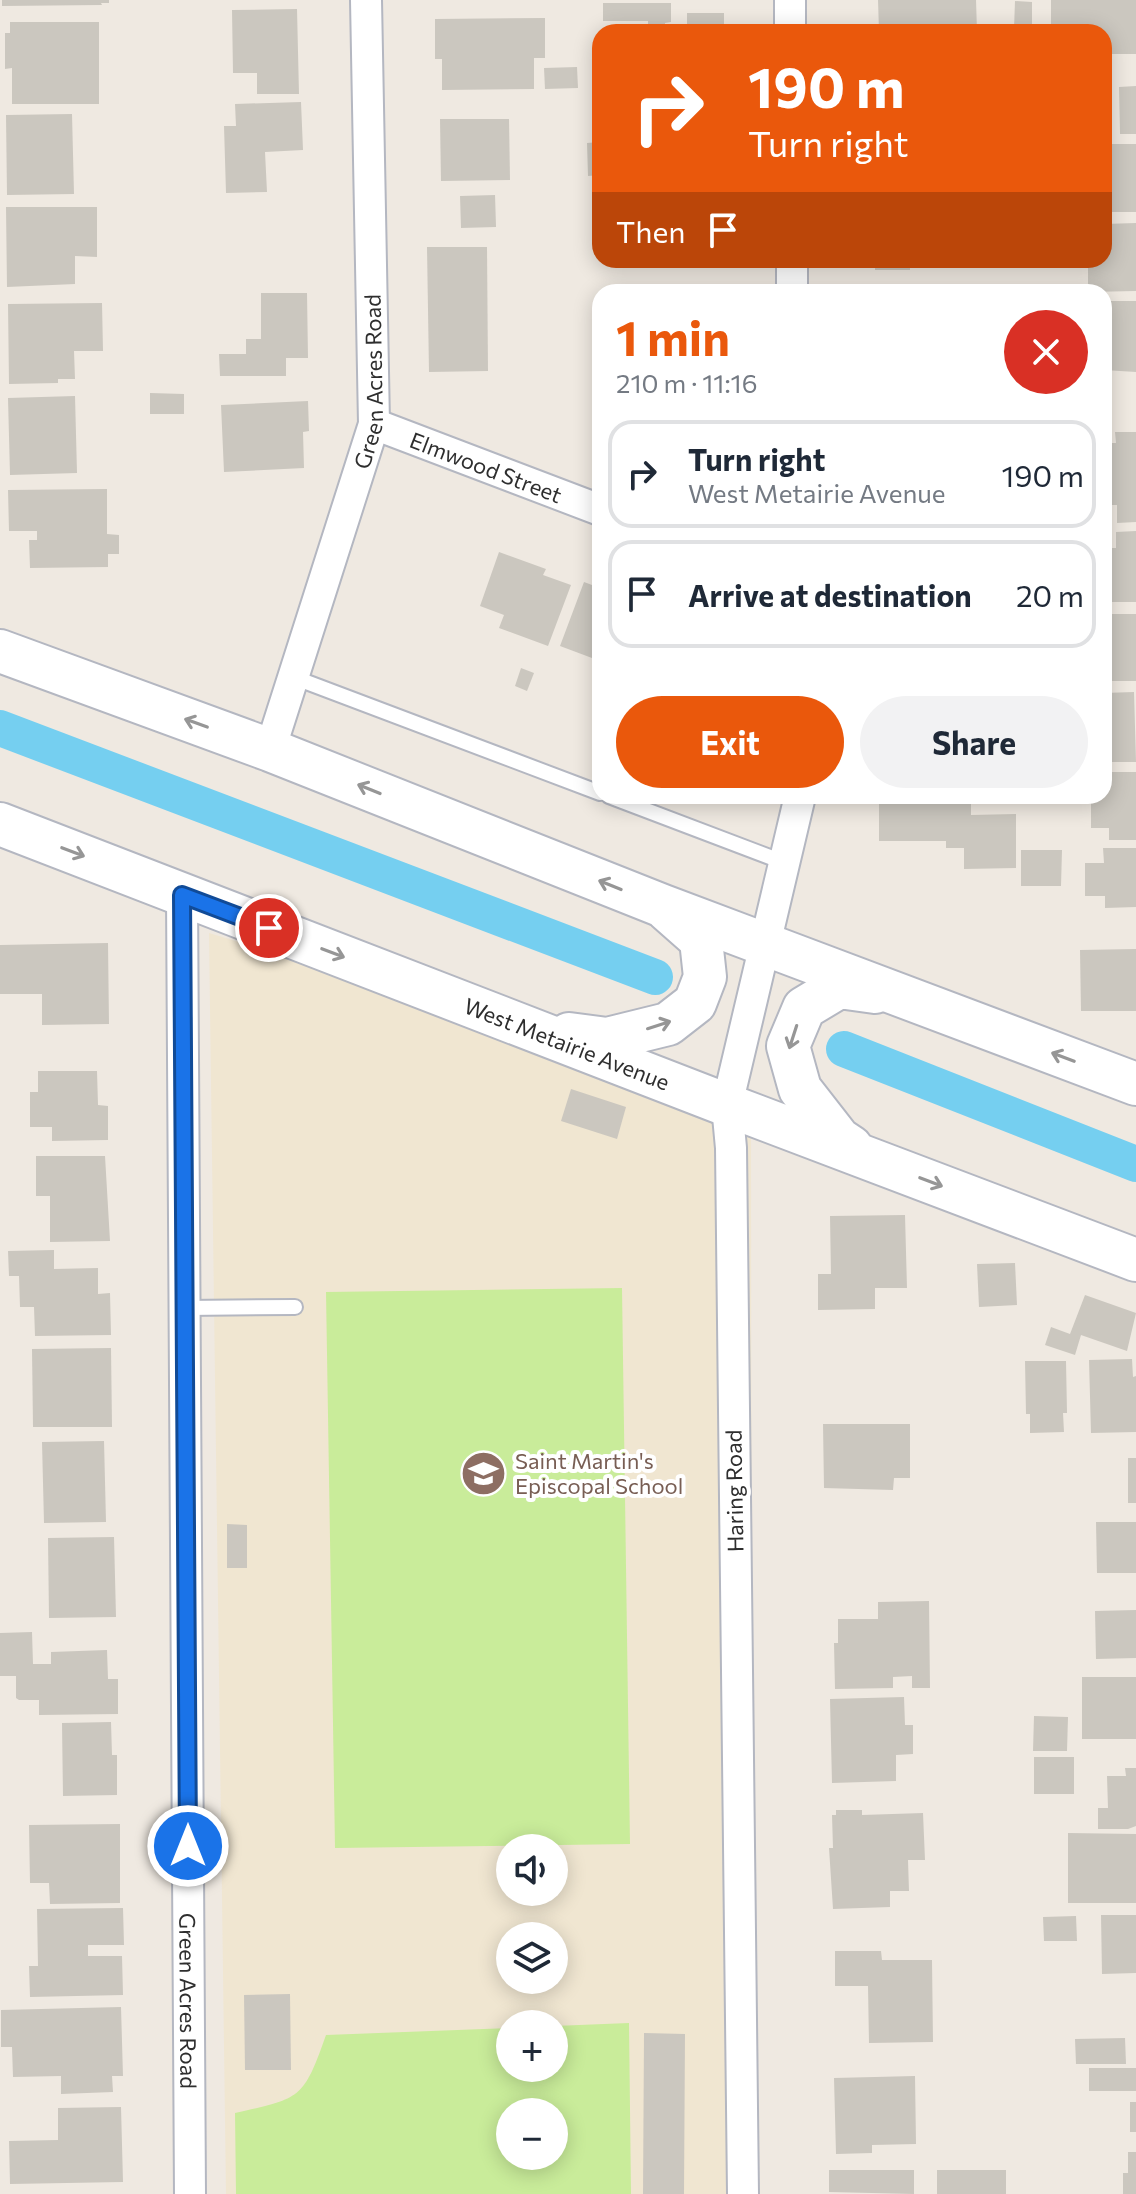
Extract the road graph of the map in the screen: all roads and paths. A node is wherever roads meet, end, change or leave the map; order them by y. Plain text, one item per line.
1 (366, 0) edge
2 (790, 0) edge
3 (790, 24) edge
4 (374, 424) junction
5 (592, 507) edge
6 (0, 651) edge
7 (293, 677) junction
8 (270, 750) junction
9 (592, 790) edge
10 (630, 804) edge
11 (798, 804) edge
12 (0, 824) edge
13 (783, 862) junction
14 (182, 895) junction
15 (663, 906) junction
16 (764, 945) junction
17 (900, 996) junction
18 (528, 1028) junction
19 (1136, 1084) edge
20 (727, 1105) junction
21 (869, 1158) junction
22 (1136, 1260) edge
23 (295, 1307) dead end
24 (185, 1308) junction
25 (190, 2194) edge
26 (743, 2194) edge

1 - 4 street, Green Acres Road
2 - 3 street
4 - 5 street, Elmwood Street
4 - 7 street, Green Acres Road
8 -> 6 main road
7 - 8 street, Green Acres Road
7 - 9 lane
15 -> 8 main road
10 - 13 lane
11 - 13 street, Haring Road
12 -> 14 main road, West Metairie Avenue
13 - 16 street, Haring Road
14 -> 18 main road, West Metairie Avenue
14 - 24 street, Green Acres Road
15 - 16 main road
18 -> 15 main road
16 - 17 main road
16 - 20 street, Haring Road
19 -> 17 main road
17 -> 21 main road
18 - 20 main road, West Metairie Avenue
20 - 21 main road, West Metairie Avenue
20 - 26 street, Haring Road
21 -> 22 main road, West Metairie Avenue
23 - 24 lane
24 - 25 street, Green Acres Road

